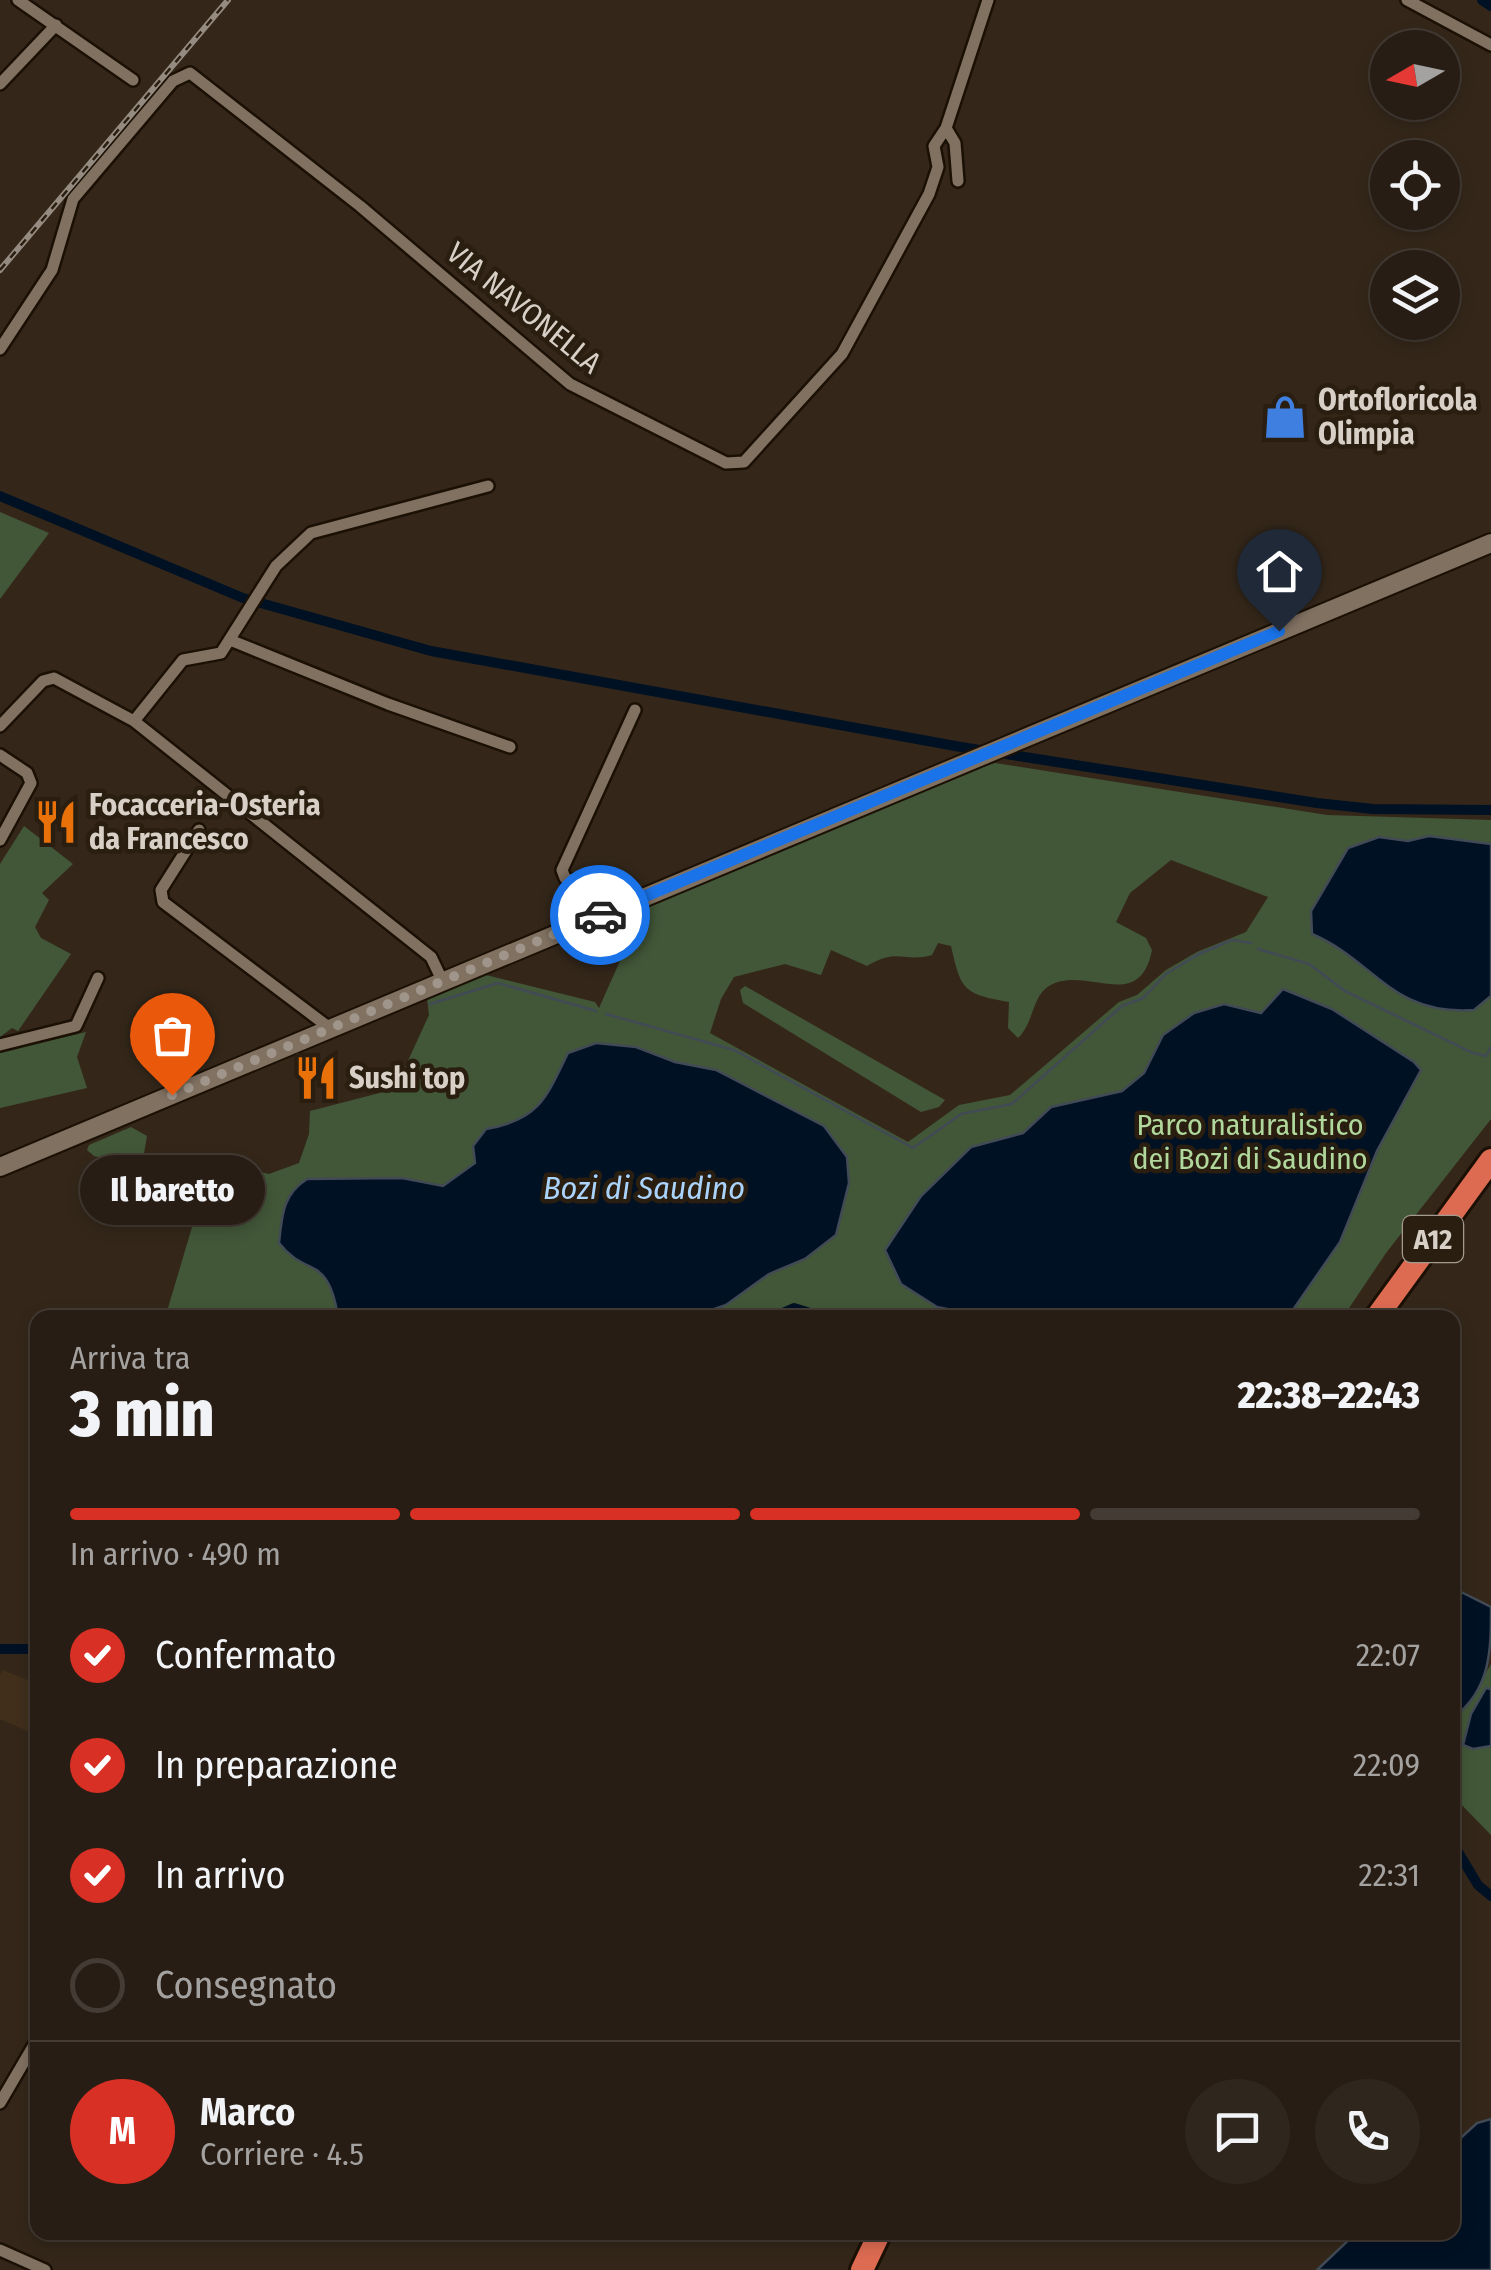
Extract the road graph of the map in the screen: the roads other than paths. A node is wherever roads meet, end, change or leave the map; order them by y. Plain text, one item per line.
1 (18, 0) edge
2 (988, 0) edge
3 (1407, 0) edge
4 (56, 25) junction
5 (1491, 45) edge
6 (132, 80) dead end
7 (0, 84) edge
8 (941, 136) junction
9 (958, 180) dead end
10 (0, 349) edge
11 (488, 486) dead end
12 (1491, 543) edge
13 (230, 640) junction
14 (635, 710) dead end
15 (134, 721) junction
16 (0, 726) edge
17 (510, 748) dead end
18 (0, 756) edge
19 (198, 830) dead end
20 (0, 840) edge
21 (614, 909) junction
22 (98, 978) dead end
23 (444, 982) junction
24 (331, 1029) junction
25 (0, 1045) edge
26 (1491, 1160) edge
27 (0, 1167) edge
28 (1491, 1184) edge
29 (1382, 1310) edge
30 (1398, 1310) edge
31 (30, 2052) edge
32 (0, 2104) edge
33 (861, 2240) edge
34 (876, 2240) edge
35 (0, 2250) edge
36 (45, 2270) edge
37 (847, 2270) edge
38 (862, 2270) edge

1 - 4 street
2 - 8 street, VIA NAVONELLA
3 - 5 street
4 - 6 street
4 - 7 street
8 - 9 street
8 - 10 street, VIA NAVONELLA
11 - 13 street
12 - 21 main road
13 - 15 street
13 - 17 street
14 - 21 street
15 - 16 street
15 - 23 street
18 - 20 street
19 - 24 street
21 - 23 main road
22 - 25 street
23 - 24 main road
24 - 27 main road
26 - 29 highway, A12 / A12
28 - 30 highway, A12 / A12
31 - 32 street
33 - 37 highway
34 - 38 highway
35 - 36 street

